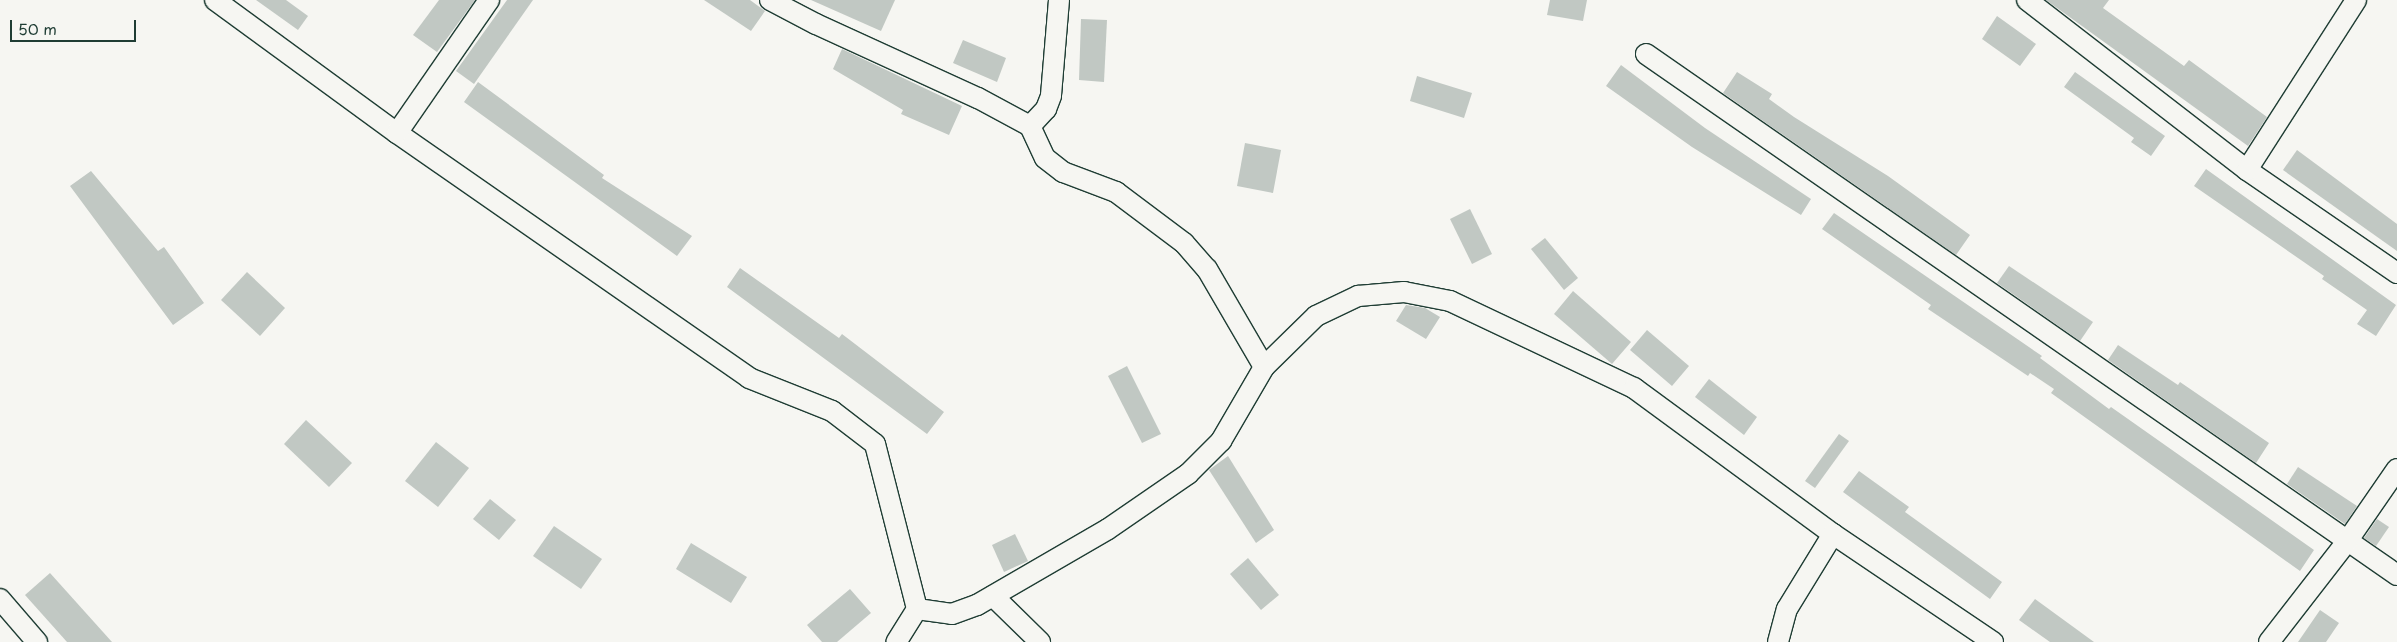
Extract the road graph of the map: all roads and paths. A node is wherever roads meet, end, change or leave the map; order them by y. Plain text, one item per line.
1 (215, 0) edge
2 (489, 0) edge
3 (770, 0) edge
4 (1059, 0) edge
5 (2027, 0) edge
6 (2356, 0) edge
7 (1646, 54) dead end
8 (1030, 126) junction
9 (397, 133) junction
10 (2246, 170) junction
11 (2397, 273) edge
12 (1264, 367) junction
13 (2397, 469) edge
14 (1833, 534) junction
15 (2348, 540) junction
16 (2397, 575) edge
17 (992, 596) junction
18 (0, 599) edge
19 (917, 609) junction
20 (37, 642) edge
21 (896, 642) edge
22 (1040, 642) edge
23 (1778, 642) edge
24 (1993, 642) edge
25 (2269, 642) edge

1 - 9 street
2 - 9 street
3 - 8 street
4 - 8 street
5 - 10 street
6 - 10 street
7 - 15 street
8 - 12 street
9 - 19 street
10 - 11 street
12 - 14 street
12 - 17 street
13 - 15 street
14 - 23 street
14 - 24 street
15 - 16 street
15 - 25 street
17 - 19 street
17 - 22 street
18 - 20 street
19 - 21 street

